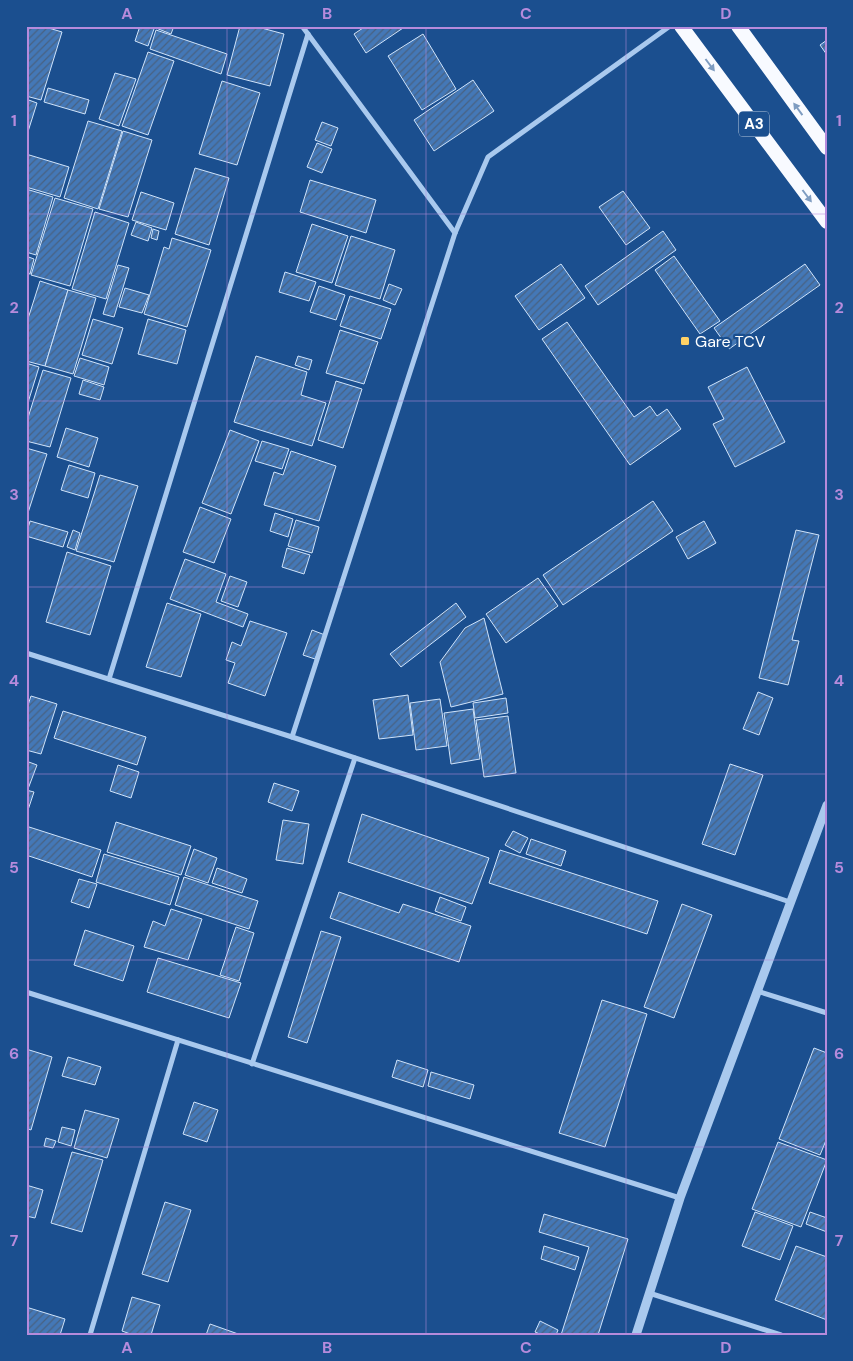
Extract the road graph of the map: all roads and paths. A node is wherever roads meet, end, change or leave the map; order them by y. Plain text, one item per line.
1 (302, 26) edge
2 (670, 26) edge
3 (681, 26) edge
4 (738, 26) edge
5 (308, 34) junction
6 (827, 148) edge
7 (827, 222) edge
8 (455, 233) junction
9 (26, 653) edge
10 (110, 679) junction
11 (292, 737) junction
12 (355, 758) junction
13 (827, 805) edge
14 (790, 902) junction
15 (757, 991) junction
16 (26, 992) edge
17 (827, 1013) edge
18 (178, 1040) junction
19 (252, 1064) junction
20 (680, 1198) junction
21 (649, 1293) junction
22 (90, 1335) edge
23 (636, 1335) edge
24 (780, 1335) edge

1 - 5 street
2 - 8 street
3 -> 7 highway, A3
6 -> 4 highway
5 - 8 street
5 - 10 street
8 - 11 street
9 - 10 street
10 - 11 street
11 - 12 street
12 - 14 street
12 - 19 street
13 - 14 street
14 - 15 street
15 - 17 street
15 - 20 street
16 - 18 street
18 - 19 street
18 - 22 street
19 - 20 street
20 - 21 street
21 - 23 street
21 - 24 street

